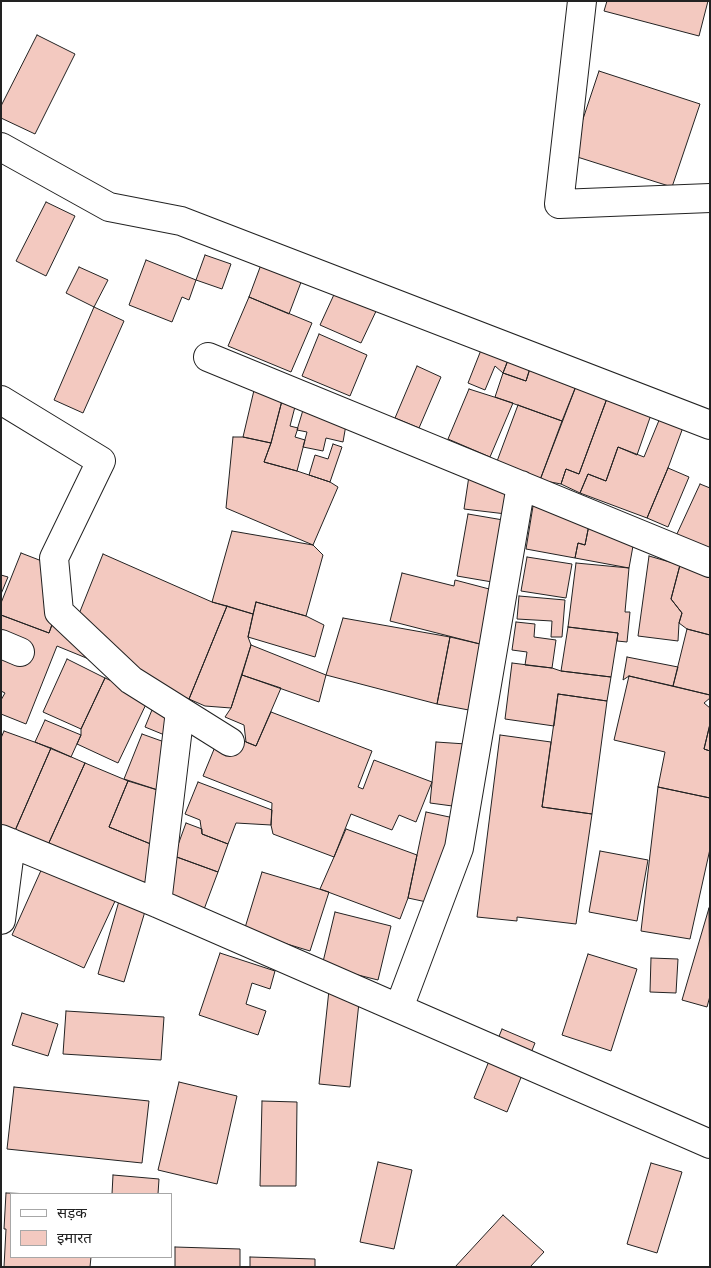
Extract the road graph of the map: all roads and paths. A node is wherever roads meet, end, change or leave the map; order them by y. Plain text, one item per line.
1 (582, 1) edge
2 (1, 147) edge
3 (710, 198) edge
4 (208, 357) dead end
5 (1, 400) edge
6 (710, 425) edge
7 (522, 486) junction
8 (710, 563) edge
9 (180, 711) junction
10 (230, 742) dead end
11 (6, 841) edge
12 (157, 902) junction
13 (1, 920) edge
14 (399, 1008) junction
15 (710, 1144) edge

1 - 3 street
2 - 6 street
4 - 7 street
5 - 9 street
7 - 8 street
7 - 14 street
9 - 10 street
9 - 12 street
11 - 12 street
11 - 13 street
12 - 14 street
14 - 15 street

